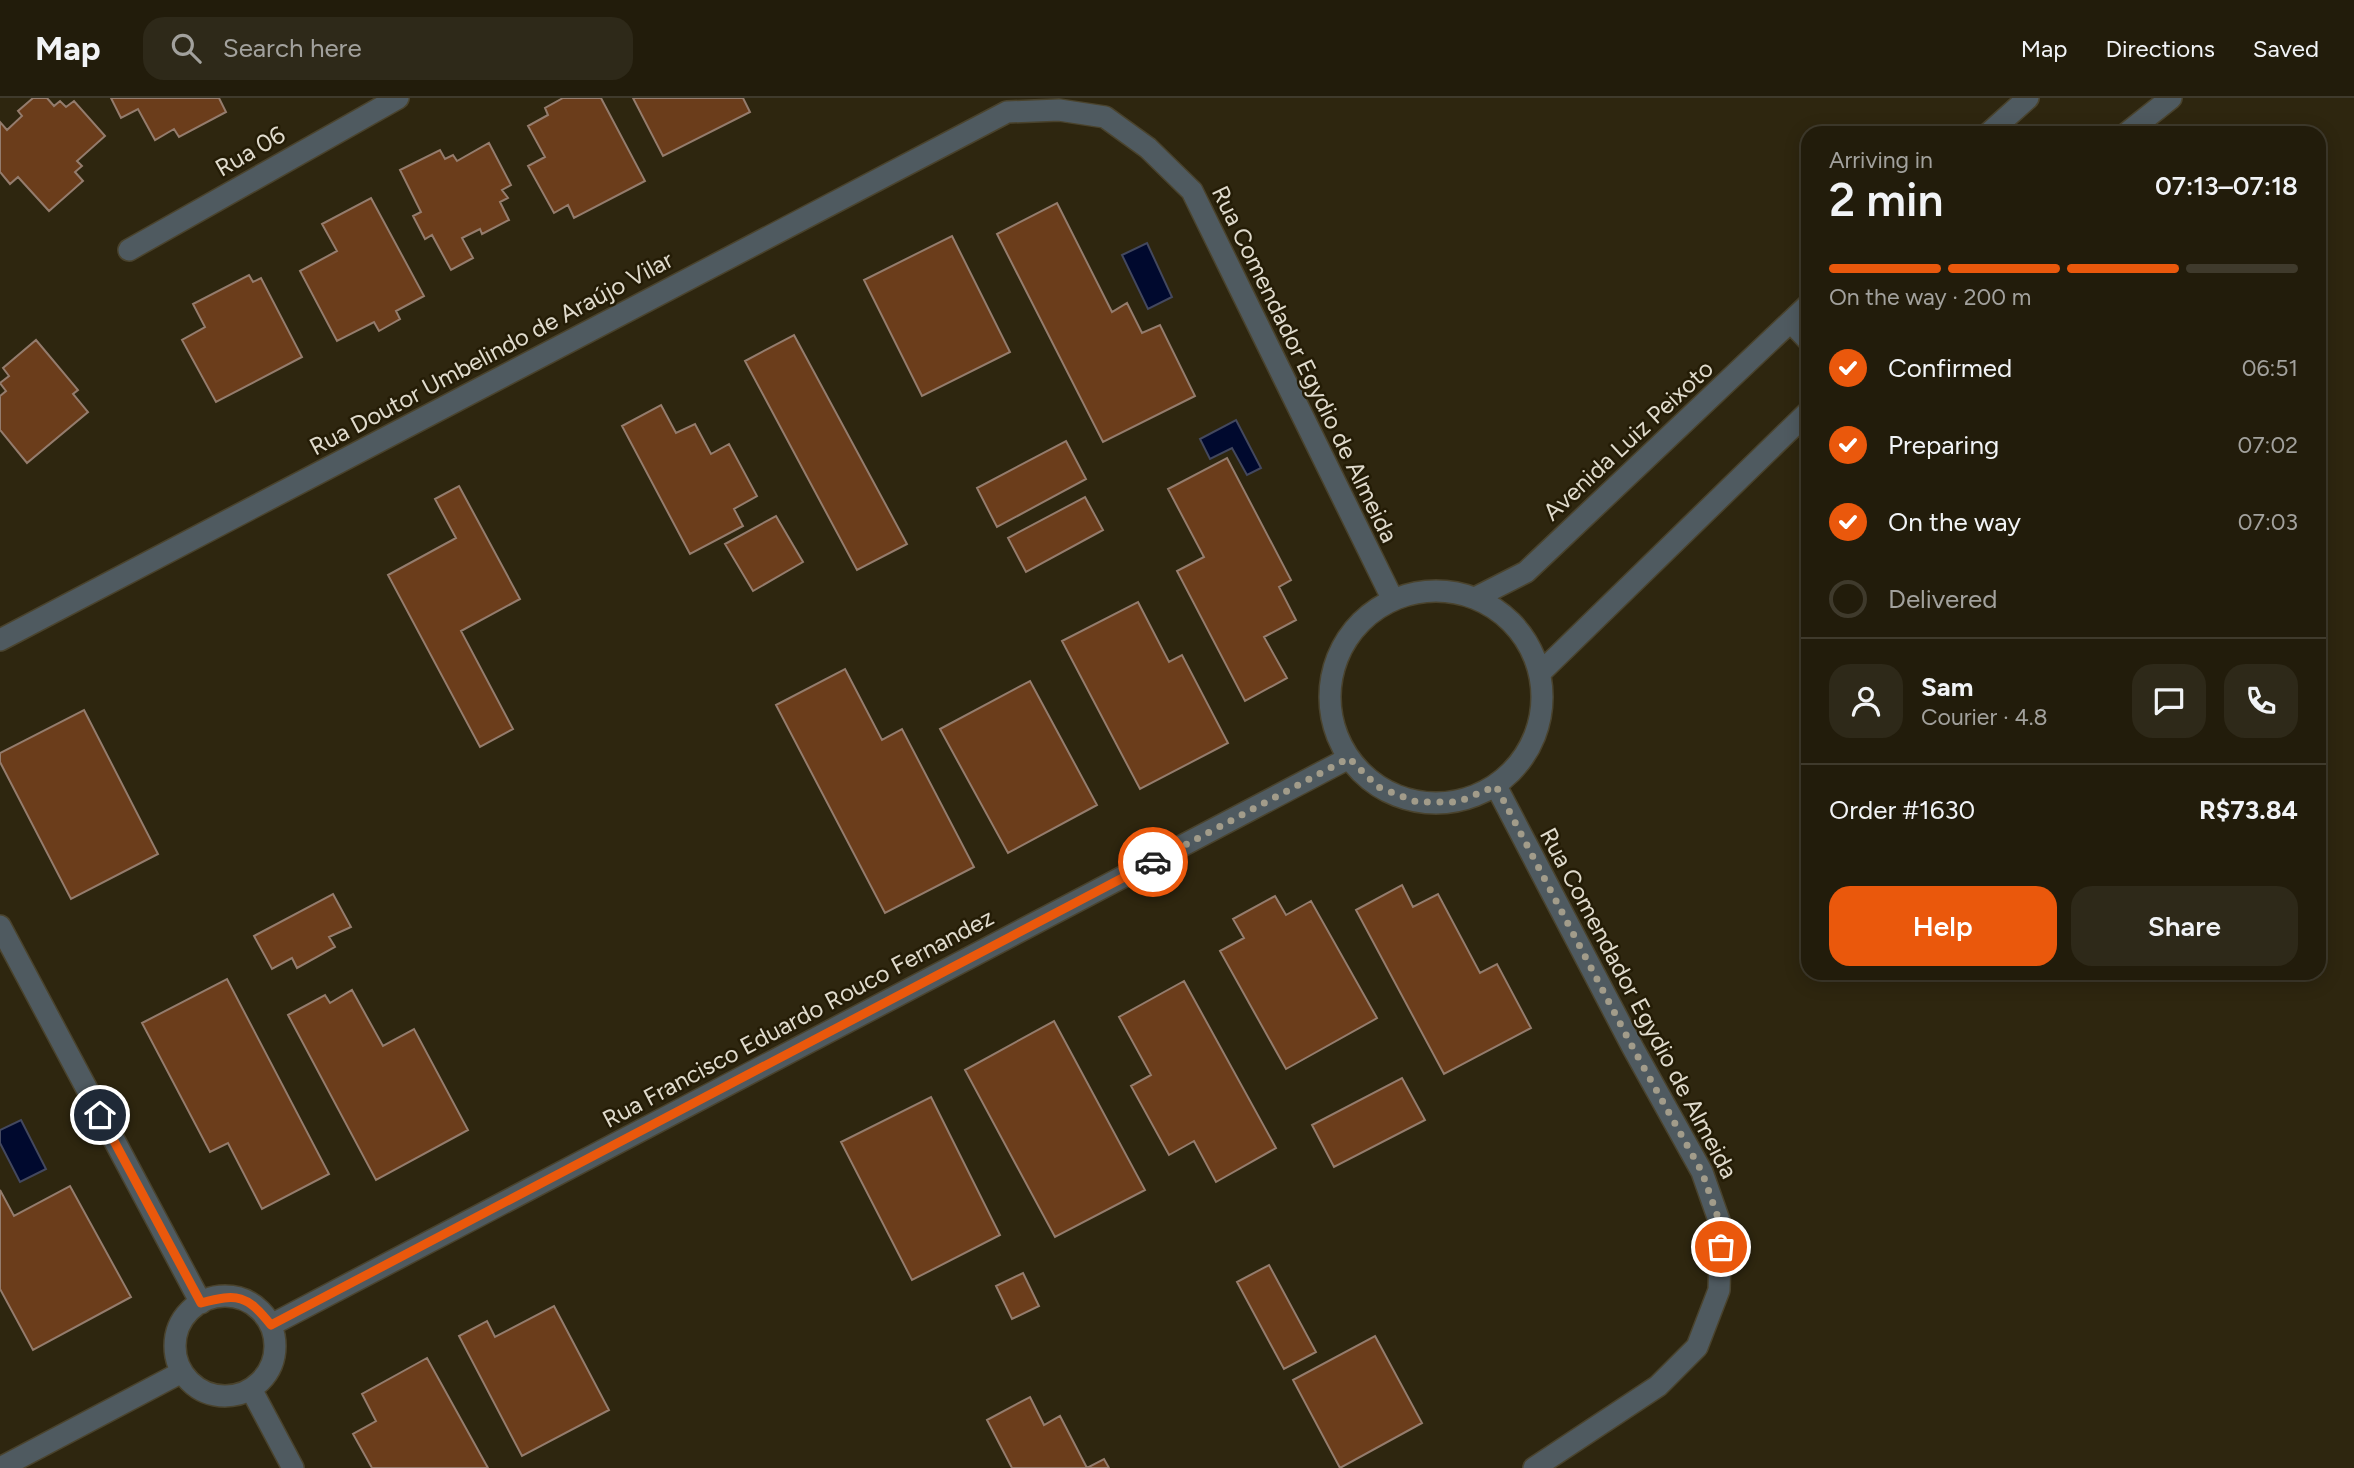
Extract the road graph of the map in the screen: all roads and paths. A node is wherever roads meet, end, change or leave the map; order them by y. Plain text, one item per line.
1 (398, 98) edge
2 (2028, 98) edge
3 (2171, 98) edge
4 (1007, 112) joint
5 (1997, 126) edge
6 (2136, 126) edge
7 (129, 250) dead end
8 (1801, 312) edge
9 (1791, 322) junction
10 (1801, 333) edge
11 (1801, 419) edge
12 (1475, 598) junction
13 (1393, 600) junction
14 (0, 639) edge
15 (1539, 673) junction
16 (1349, 758) junction
17 (1496, 786) junction
18 (0, 926) edge
19 (201, 1303) junction
20 (271, 1325) junction
21 (182, 1372) junction
22 (251, 1389) junction
23 (0, 1468) edge
24 (293, 1468) edge
25 (1534, 1468) edge

1 - 7 street, Rua 06
2 - 5 street
3 - 6 street
4 - 13 street, Rua Comendador Egydio de Almeida
4 - 14 street, Rua Doutor Umbelindo de Araújo Vilar
8 - 9 street, Avenida Luiz Peixoto
9 - 10 street
9 - 12 street, Avenida Luiz Peixoto
11 - 15 street
12 - 13 street
12 - 15 street
13 - 16 street
15 - 17 street
16 - 17 street
16 - 20 street, Rua Francisco Eduardo Rouco Fernandez
17 - 25 street, Rua Comendador Egydio de Almeida
18 - 19 street
19 - 20 street
19 - 21 street
20 - 22 street
21 - 22 street
21 - 23 street
22 - 24 street

